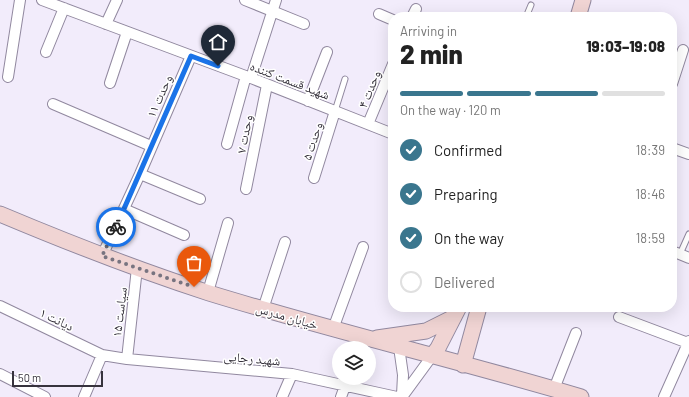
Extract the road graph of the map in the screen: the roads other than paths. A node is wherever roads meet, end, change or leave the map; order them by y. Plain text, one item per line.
1 (20, 0) edge
2 (42, 0) edge
3 (117, 0) edge
4 (245, 0) edge
5 (276, 0) edge
6 (583, 0) edge
7 (531, 5) dead end
8 (64, 8) junction
9 (528, 12) edge
10 (579, 12) edge
11 (273, 13) junction
12 (380, 14) dead end
13 (388, 18) edge
14 (106, 24) junction
15 (304, 24) dead end
16 (127, 32) junction
17 (683, 50) dead end
18 (46, 52) dead end
19 (327, 52) dead end
20 (191, 56) junction
21 (677, 69) edge
22 (388, 76) edge
23 (8, 77) dead end
24 (248, 77) junction
25 (345, 79) dead end
26 (110, 83) dead end
27 (267, 84) junction
28 (308, 101) junction
29 (53, 104) dead end
30 (335, 111) junction
31 (368, 124) junction
32 (388, 132) edge
33 (227, 144) dead end
34 (152, 146) junction
35 (677, 150) edge
36 (689, 154) edge
37 (140, 174) junction
38 (314, 178) dead end
39 (246, 189) dead end
40 (200, 199) dead end
41 (124, 209) junction
42 (0, 214) edge
43 (228, 223) dead end
44 (689, 234) edge
45 (184, 235) dead end
46 (285, 242) dead end
47 (363, 247) dead end
48 (680, 254) edge
49 (102, 256) junction
50 (137, 268) junction
51 (208, 292) junction
52 (0, 306) edge
53 (263, 309) junction
54 (457, 312) edge
55 (478, 312) edge
56 (619, 317) dead end
57 (333, 329) junction
58 (576, 333) dead end
59 (368, 339) junction
60 (689, 342) edge
61 (399, 347) junction
62 (102, 355) junction
63 (432, 356) junction
64 (126, 359) junction
65 (684, 362) edge
66 (462, 365) junction
67 (0, 374) edge
68 (292, 374) junction
69 (345, 386) junction
70 (554, 389) junction
71 (45, 397) edge
72 (84, 397) edge
73 (282, 397) edge
74 (341, 397) edge
75 (397, 397) edge
76 (402, 397) edge
77 (580, 397) edge
78 (664, 397) edge

1 - 23 street
2 - 8 street, شهید قسمت کننده
3 - 14 street
4 - 11 street
5 - 11 street
6 - 10 main road
7 - 9 lane
8 - 14 street, شهید قسمت کننده
8 - 18 street
11 - 15 street
11 - 24 street
12 - 13 street
14 - 16 street, شهید قسمت کننده
16 - 20 street, شهید قسمت کننده
16 - 26 street
17 - 21 street
19 - 28 street
20 - 24 street, شهید قسمت کننده
20 - 34 street, وحدت ۱۱
22 - 31 street, وحدت ۴
24 - 27 street, شهید قسمت کننده
24 - 33 street
25 - 30 lane
27 - 28 street, شهید قسمت کننده
27 - 39 street, وحدت ۷
28 - 30 street, شهید قسمت کننده
29 - 34 street
30 - 31 street, شهید قسمت کننده
30 - 38 street, وحدت ۵
31 - 32 street, شهید قسمت کننده
34 - 37 street, وحدت ۱۱
35 - 36 street
37 - 40 street
37 - 41 street, وحدت ۱۱
41 - 45 street
41 - 49 street, وحدت ۱۱
42 - 49 main road, خیابان مدرس
43 - 51 street
44 - 48 lane
46 - 53 street
47 - 57 street
49 - 50 main road, خیابان مدرس
50 - 51 main road, خیابان مدرس
50 - 64 street, سیاست ۱۵
51 - 53 main road, خیابان مدرس
52 - 62 street, دیانت ۱
53 - 57 main road, خیابان مدرس
54 - 59 main road
54 - 63 main road
55 - 66 main road
56 - 60 street
57 - 59 main road, خیابان مدرس
58 - 70 street
59 - 61 main road, خیابان مدرس
60 - 65 street
61 - 63 main road, خیابان مدرس
61 - 76 street
62 - 64 street, شهید رجایی
62 - 72 street
63 - 66 main road, خیابان مدرس
63 - 76 street
64 - 68 street, شهید رجایی
65 - 78 street
66 - 70 main road, خیابان مدرس
67 - 71 street
68 - 69 street, شهید رجایی
68 - 73 street
69 - 74 street
69 - 75 street, شهید رجایی
70 - 77 main road, خیابان مدرس

